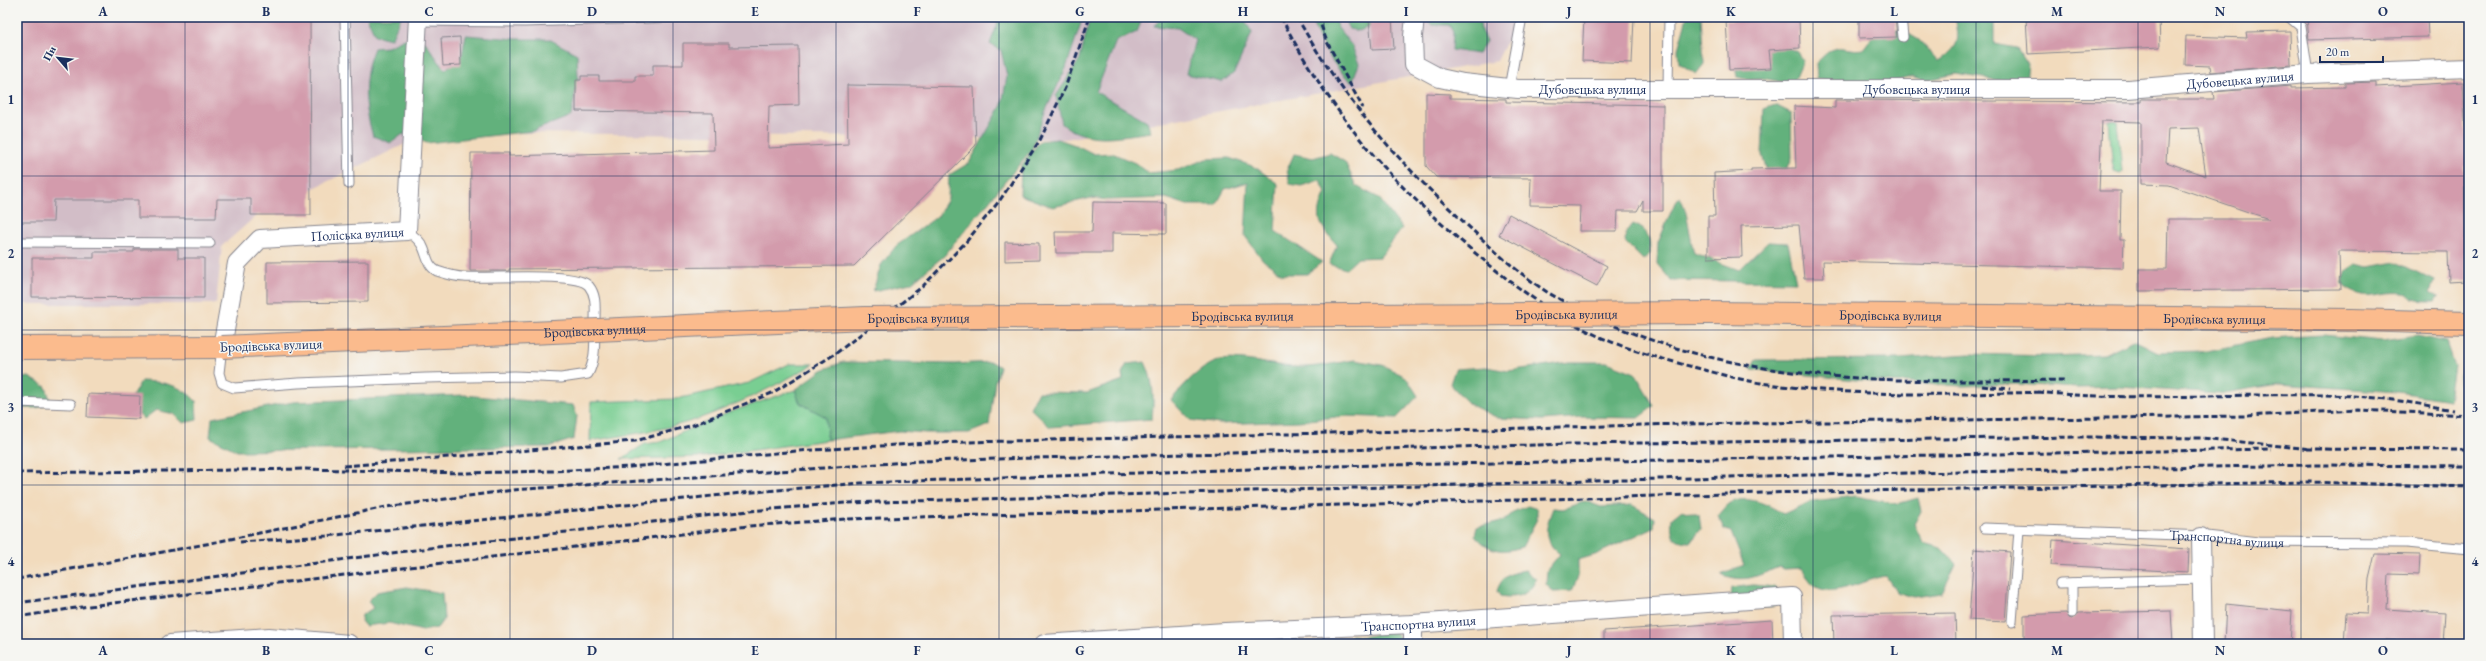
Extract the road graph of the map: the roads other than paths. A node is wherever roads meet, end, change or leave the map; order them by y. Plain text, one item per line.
1 (345, 17) edge
2 (684, 17) edge
3 (1415, 17) edge
4 (1522, 17) edge
5 (1669, 17) edge
6 (1901, 17) edge
7 (2289, 17) edge
8 (418, 19) edge
9 (1903, 37) dead end
10 (2469, 68) edge
11 (2308, 74) junction
12 (1509, 88) junction
13 (1668, 89) junction
14 (349, 184) dead end
15 (407, 230) junction
16 (17, 242) edge
17 (210, 243) dead end
18 (2469, 323) edge
19 (222, 347) junction
20 (17, 348) edge
21 (17, 402) edge
22 (71, 404) dead end
23 (1984, 528) dead end
24 (2019, 530) junction
25 (2201, 536) junction
26 (2469, 549) edge
27 (2202, 579) junction
28 (2060, 583) dead end
29 (2072, 583) junction
30 (2072, 613) dead end
31 (2012, 622) dead end
32 (1413, 624) junction
33 (1225, 638) edge
34 (170, 644) edge
35 (349, 644) edge
36 (1044, 644) edge
37 (1413, 644) edge
38 (1793, 644) edge
39 (2203, 644) edge

1 - 14 lane
2 - 8 lane
3 - 12 street, Дубовецька вулиця
4 - 12 lane
5 - 13 lane
6 - 9 lane
7 - 11 lane
8 - 15 street, Поліська вулиця
10 - 11 street, Дубовецька вулиця
11 - 13 street, Дубовецька вулиця
12 - 13 street, Дубовецька вулиця
15 - 19 street, Поліська вулиця
15 - 19 lane
16 - 17 lane
18 - 19 main road, Бродівська вулиця, bridge
19 - 20 main road, Бродівська вулиця
21 - 22 lane
23 - 24 lane, Транспортна вулиця
24 - 25 lane, Транспортна вулиця
24 - 31 lane
25 - 26 lane, Транспортна вулиця
25 - 27 street
27 - 29 lane
27 - 39 street
28 - 29 lane
29 - 30 lane
32 - 33 street, Транспортна вулиця
32 - 37 street
32 - 38 street, Транспортна вулиця
33 - 36 street, Транспортна вулиця
34 - 35 street

